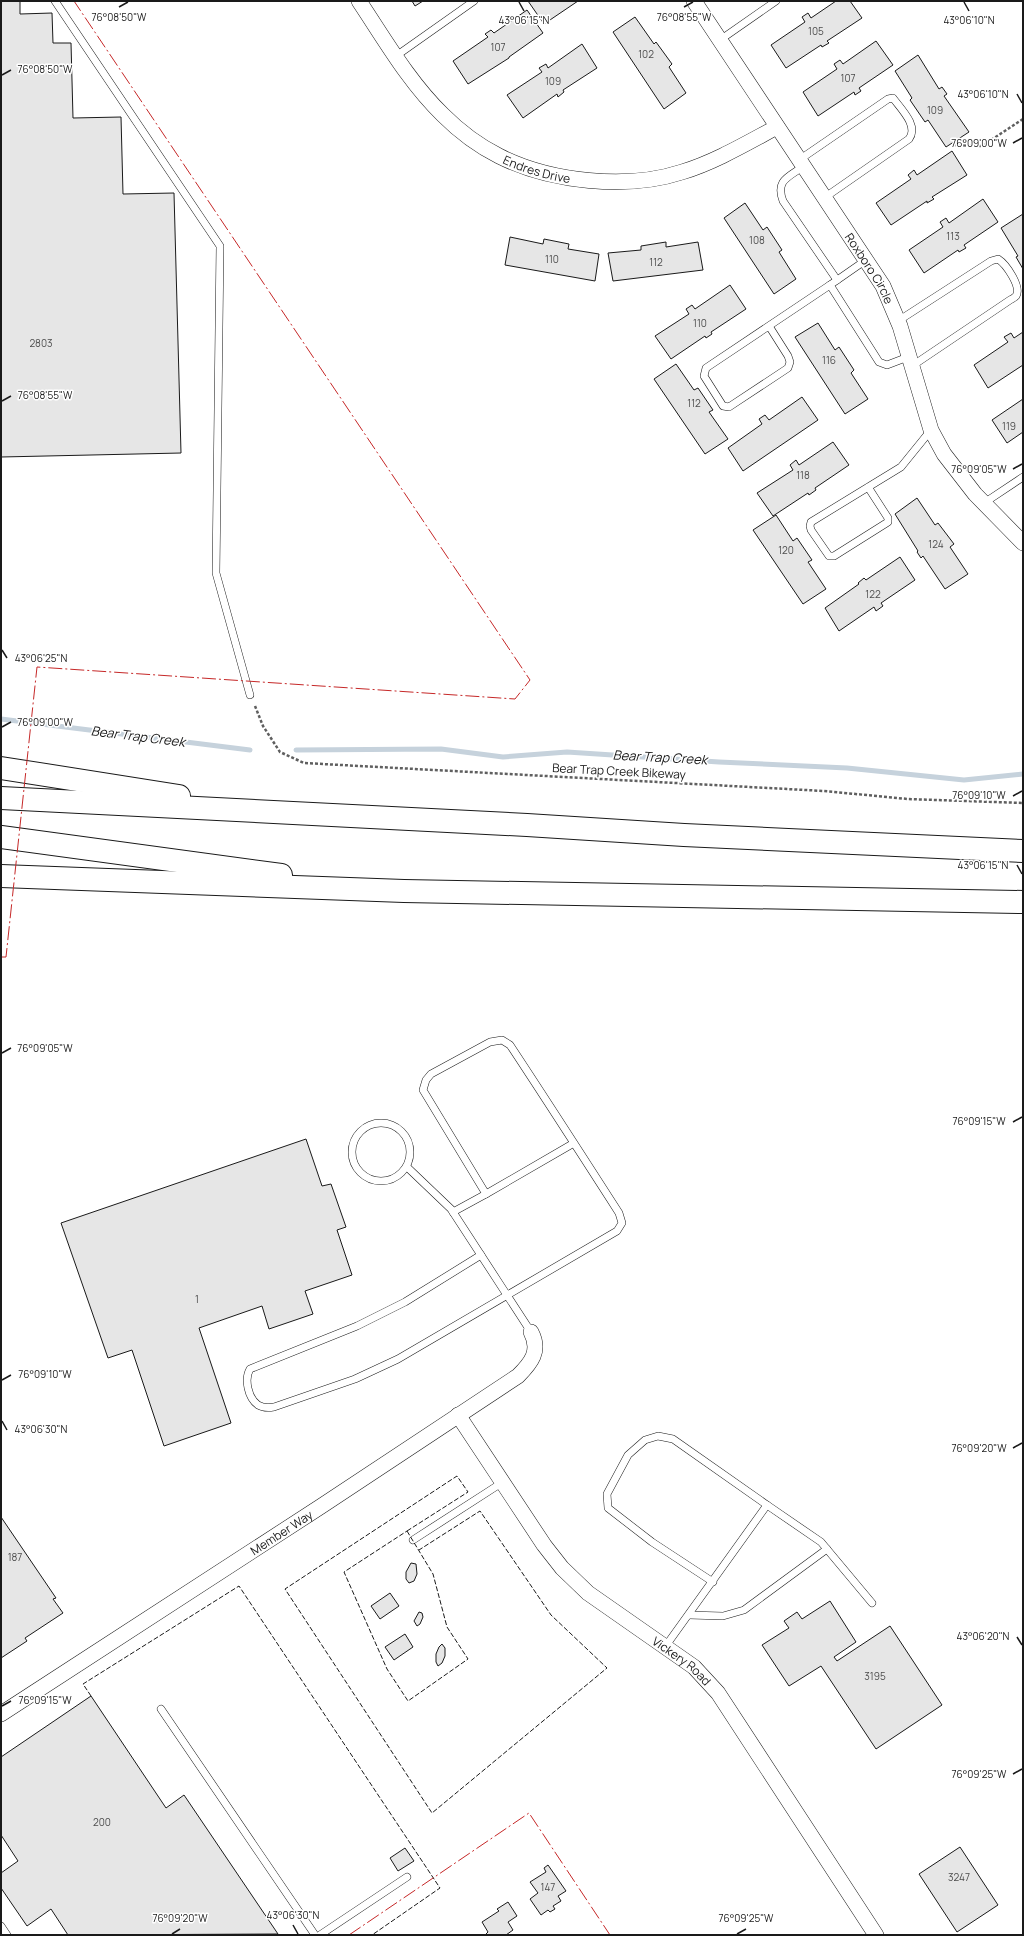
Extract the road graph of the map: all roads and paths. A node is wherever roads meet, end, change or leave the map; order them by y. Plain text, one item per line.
1 (55, 1) edge
2 (359, 1) edge
3 (474, 1) edge
4 (776, 1) edge
5 (697, 2) edge
6 (720, 40) junction
7 (396, 56) junction
8 (1023, 119) edge
9 (778, 127) junction
10 (953, 145) dead end
11 (801, 163) junction
12 (824, 198) junction
13 (866, 260) junction
14 (837, 280) junction
15 (830, 285) junction
16 (898, 321) junction
17 (769, 326) junction
18 (910, 361) junction
19 (931, 430) junction
20 (1023, 477) edge
21 (868, 487) junction
22 (984, 503) junction
23 (1023, 543) edge
24 (250, 696) joint
25 (1, 768) edge
26 (1, 798) edge
27 (1023, 803) edge
28 (297, 814) junction
29 (1, 837) edge
30 (1023, 851) edge
31 (1, 876) edge
32 (404, 891) junction
33 (1023, 902) edge
34 (574, 1144) junction
35 (407, 1167) junction
36 (486, 1194) junction
37 (453, 1212) junction
38 (481, 1255) junction
39 (507, 1295) junction
40 (531, 1332) joint
41 (458, 1415) junction
42 (503, 1482) junction
43 (767, 1505) junction
44 (413, 1540) dead end
45 (827, 1549) junction
46 (713, 1582) junction
47 (872, 1603) dead end
48 (689, 1615) junction
49 (665, 1647) junction
50 (161, 1709) dead end
51 (1, 1714) edge
52 (407, 1877) dead end
53 (1, 1926) edge
54 (7, 1935) edge
55 (315, 1935) edge
56 (320, 1935) edge
57 (876, 1935) edge

1 - 24 lane
2 - 7 street, Endres Drive
3 - 7 lane
4 - 6 lane
5 - 6 street, Roxboro Circle
6 - 9 street, Roxboro Circle
7 - 9 street, Endres Drive
8 - 10 path
9 - 11 street, Roxboro Circle
11 - 12 street, Roxboro Circle
11 - 12 lane
11 - 14 lane
12 - 13 street, Roxboro Circle
13 - 14 lane
13 - 16 street, Roxboro Circle
14 - 15 lane
15 - 17 lane
15 - 18 lane
16 - 18 street, Roxboro Circle
16 - 18 lane
17 - 17 lane
18 - 19 street, Roxboro Circle
19 - 21 lane
19 - 22 street, Roxboro Circle
20 - 22 lane
21 - 21 lane
22 - 23 street, Roxboro Circle
24 - 27 path, Bear Trap Creek Bikeway
25 - 28 highway
26 - 28 highway
28 - 30 highway
29 - 32 highway
31 - 32 highway
32 - 33 highway
34 - 36 lane
34 - 36 lane
34 - 39 lane
35 - 35 lane
35 - 37 lane
36 - 37 lane
37 - 38 lane
38 - 39 lane
38 - 39 lane
39 - 40 lane
40 - 41 street, Member Way
41 - 42 street, Vickery Road
41 - 51 street, Member Way
42 - 44 lane
42 - 49 street, Vickery Road
43 - 45 lane
43 - 46 lane
43 - 46 lane
45 - 47 lane
45 - 48 lane
46 - 48 lane
48 - 49 lane
49 - 57 street, Vickery Road
50 - 55 lane
52 - 56 lane
53 - 54 lane

